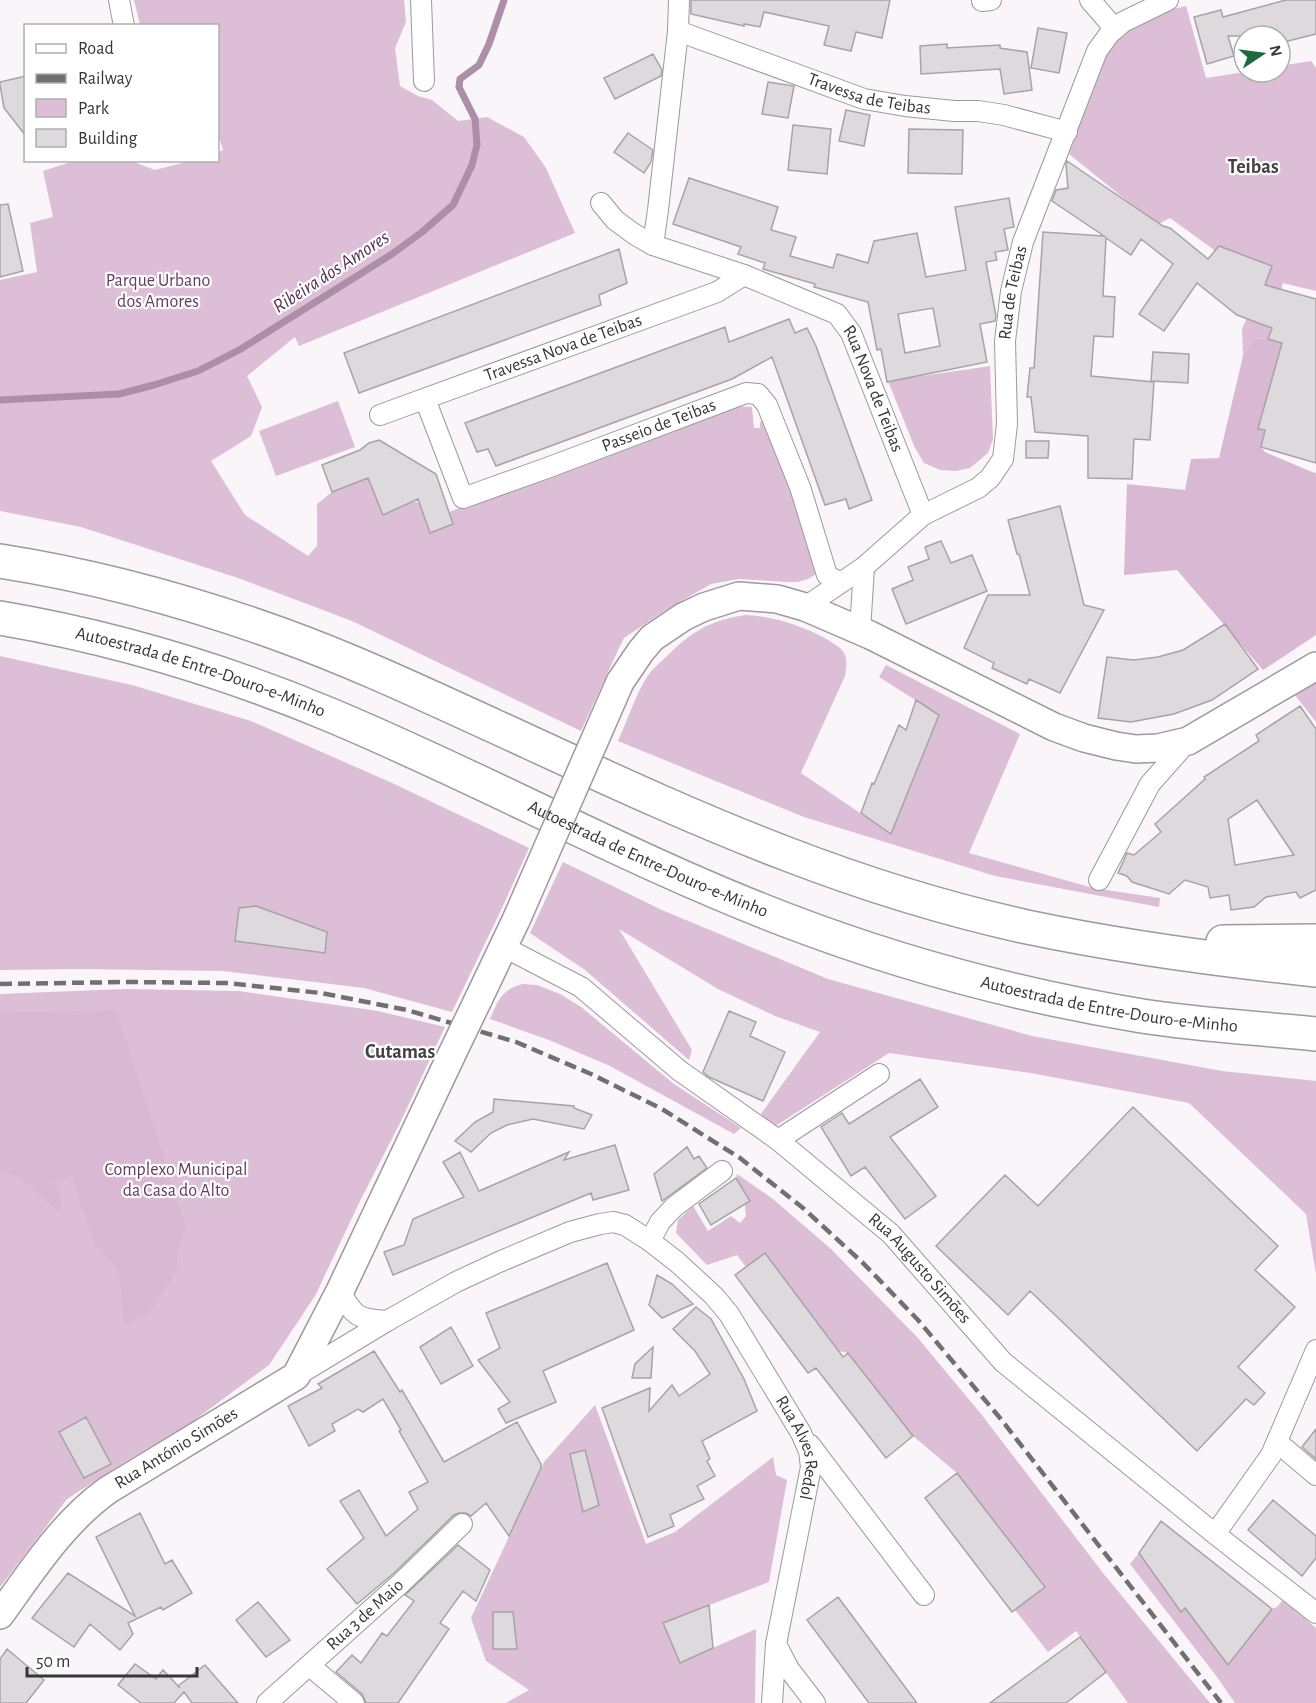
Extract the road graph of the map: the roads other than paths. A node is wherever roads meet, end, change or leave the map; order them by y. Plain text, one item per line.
1 (119, 0) edge
2 (422, 0) edge
3 (679, 0) edge
4 (1090, 0) edge
5 (1167, 0) edge
6 (124, 24) edge
7 (1115, 29) junction
8 (678, 31) junction
9 (424, 81) dead end
10 (1066, 132) junction
11 (601, 203) dead end
12 (652, 245) junction
13 (744, 275) junction
14 (425, 399) junction
15 (380, 415) dead end
16 (923, 515) junction
17 (0, 561) edge
18 (864, 567) junction
19 (840, 583) junction
20 (805, 607) junction
21 (0, 618) edge
22 (860, 631) junction
23 (1316, 666) edge
24 (1188, 741) junction
25 (1099, 880) dead end
26 (1316, 941) edge
27 (1119, 944) junction
28 (504, 947) junction
29 (1316, 970) edge
30 (1316, 1034) edge
31 (879, 1074) dead end
32 (778, 1140) junction
33 (722, 1172) dead end
34 (650, 1241) junction
35 (340, 1291) junction
36 (387, 1321) junction
37 (1316, 1350) edge
38 (296, 1376) junction
39 (801, 1433) junction
40 (1277, 1442) junction
41 (1316, 1475) edge
42 (462, 1524) dead end
43 (1215, 1534) junction
44 (924, 1595) dead end
45 (1316, 1613) edge
46 (0, 1615) edge
47 (776, 1644) junction
48 (310, 1666) junction
49 (267, 1703) edge
50 (354, 1703) edge
51 (772, 1703) edge
52 (815, 1703) edge

1 - 6 street
2 - 9 street
3 - 8 street
4 - 7 street
5 - 7 street, Rua de Teibas
7 - 10 street, Rua de Teibas
8 - 10 street, Travessa de Teibas
8 - 12 street
10 - 16 street, Rua de Teibas
11 - 12 street, Rua Nova de Teibas
12 - 13 street, Rua Nova de Teibas
13 - 14 street, Travessa Nova de Teibas
13 - 16 street, Rua Nova de Teibas
14 - 15 street, Travessa Nova de Teibas
14 - 19 street, Passeio de Teibas
16 - 18 street, Rua de Teibas
17 - 27 highway
18 - 19 street, Rua de Teibas
18 - 22 street
19 - 20 street, Rua de Teibas
20 - 22 street
20 - 28 street, bridge
21 - 30 highway, Autoestrada de Entre-Douro-e-Minho
22 - 24 street
23 - 24 street
24 - 25 street
26 - 27 highway
27 - 29 highway
28 - 32 street, Rua Augusto Simões
28 - 35 street, bridge
31 - 32 street
32 - 43 street, Rua Augusto Simões
33 - 34 street
34 - 36 street, Rua António Simões
34 - 39 street, Rua Alves Redol
35 - 36 street
35 - 38 street
36 - 38 street, Rua António Simões
37 - 40 street
38 - 46 street, Rua António Simões
39 - 44 street
39 - 47 street, Rua Alves Redol
40 - 41 street
40 - 43 street
42 - 48 street, Rua 3 de Maio
43 - 45 street, Rua Augusto Simões
47 - 51 street, Rua Alves Redol
47 - 52 street
48 - 49 street, Rua 3 de Maio
48 - 50 street

